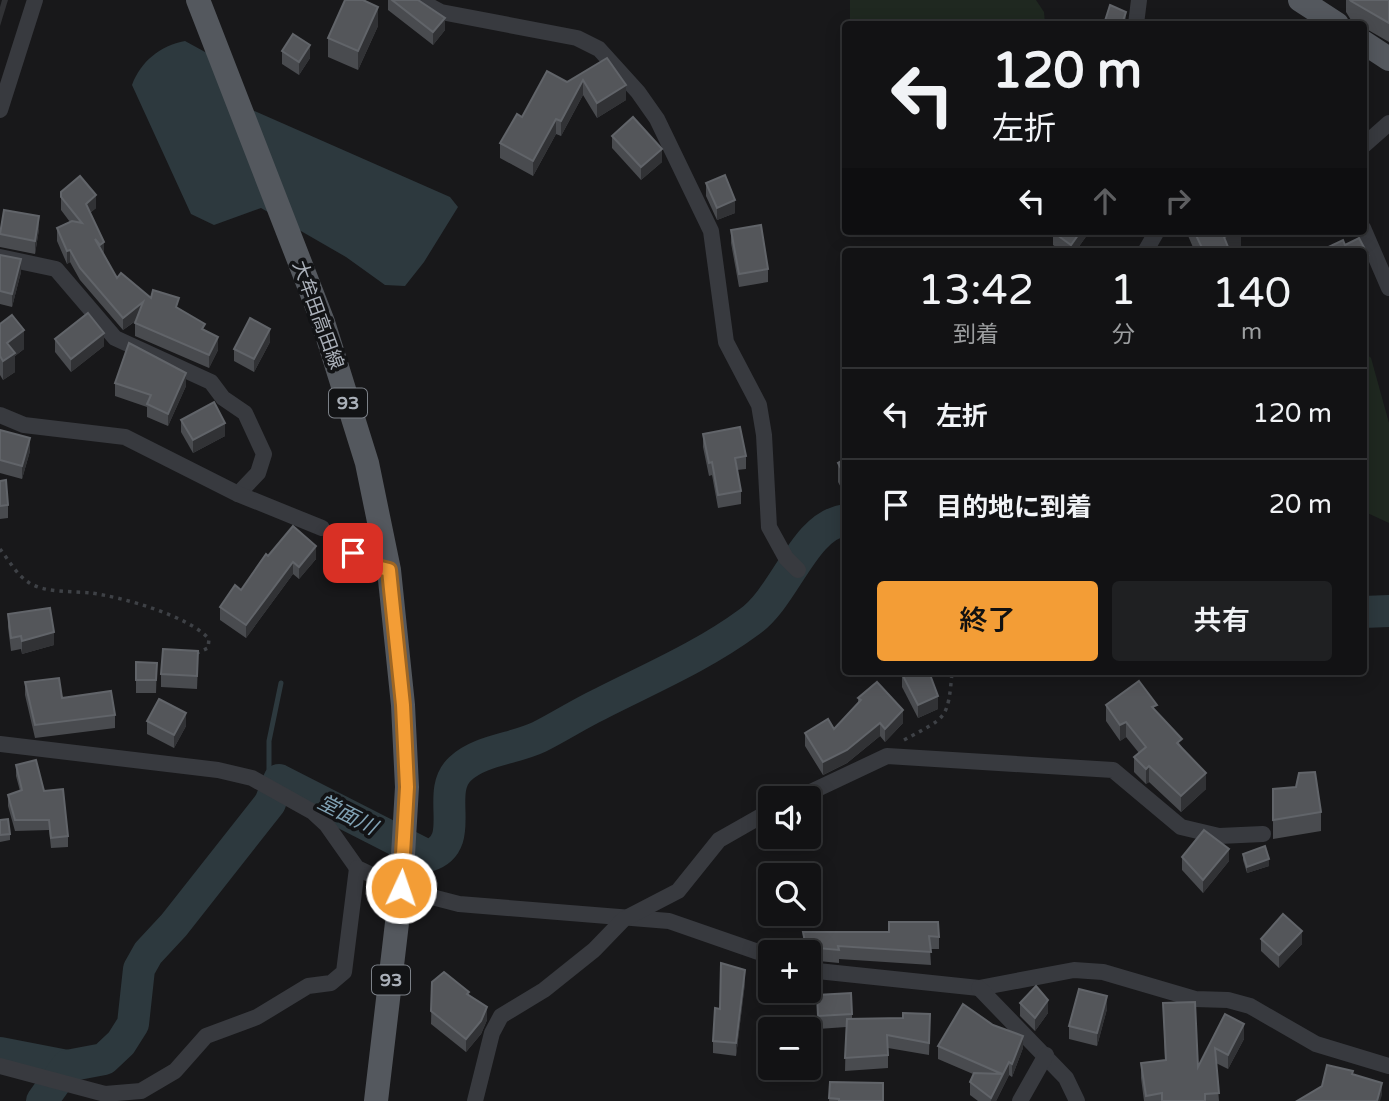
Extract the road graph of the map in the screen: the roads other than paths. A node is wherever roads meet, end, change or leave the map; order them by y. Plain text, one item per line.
1 (35, 0) edge
2 (198, 0) edge
3 (418, 0) edge
4 (1139, 0) edge
5 (1300, 0) edge
6 (1136, 21) edge
7 (1332, 21) edge
8 (1367, 45) edge
9 (1389, 59) edge
10 (0, 110) edge
11 (1389, 123) edge
12 (1367, 142) edge
13 (1366, 235) edge
14 (0, 257) edge
15 (1389, 288) edge
16 (0, 415) edge
17 (238, 494) junction
18 (389, 570) junction
19 (799, 570) dead end
20 (0, 744) edge
21 (821, 787) edge
22 (758, 818) edge
23 (1264, 834) dead end
24 (357, 868) junction
25 (401, 888) junction
26 (624, 919) junction
27 (758, 952) edge
28 (821, 971) edge
29 (979, 988) junction
30 (1045, 1055) junction
31 (0, 1066) edge
32 (1389, 1066) edge
33 (376, 1101) edge
34 (475, 1101) edge
35 (1020, 1101) edge
36 (1077, 1101) edge

1 - 10 street
2 - 18 main road, 大牟田高田線 / 93
3 - 19 street
4 - 6 street
5 - 7 main road
8 - 9 main road
11 - 12 street
13 - 15 street
14 - 17 street
16 - 17 street
17 - 18 street
18 - 25 main road, 大牟田高田線 / 93
20 - 24 street
21 - 23 street
22 - 26 street
24 - 25 street
24 - 31 street
25 - 26 street
25 - 33 main road, 大牟田高田線 / 93
26 - 27 street
26 - 34 street
28 - 29 street
29 - 30 street
29 - 32 street
30 - 35 street
30 - 36 street

